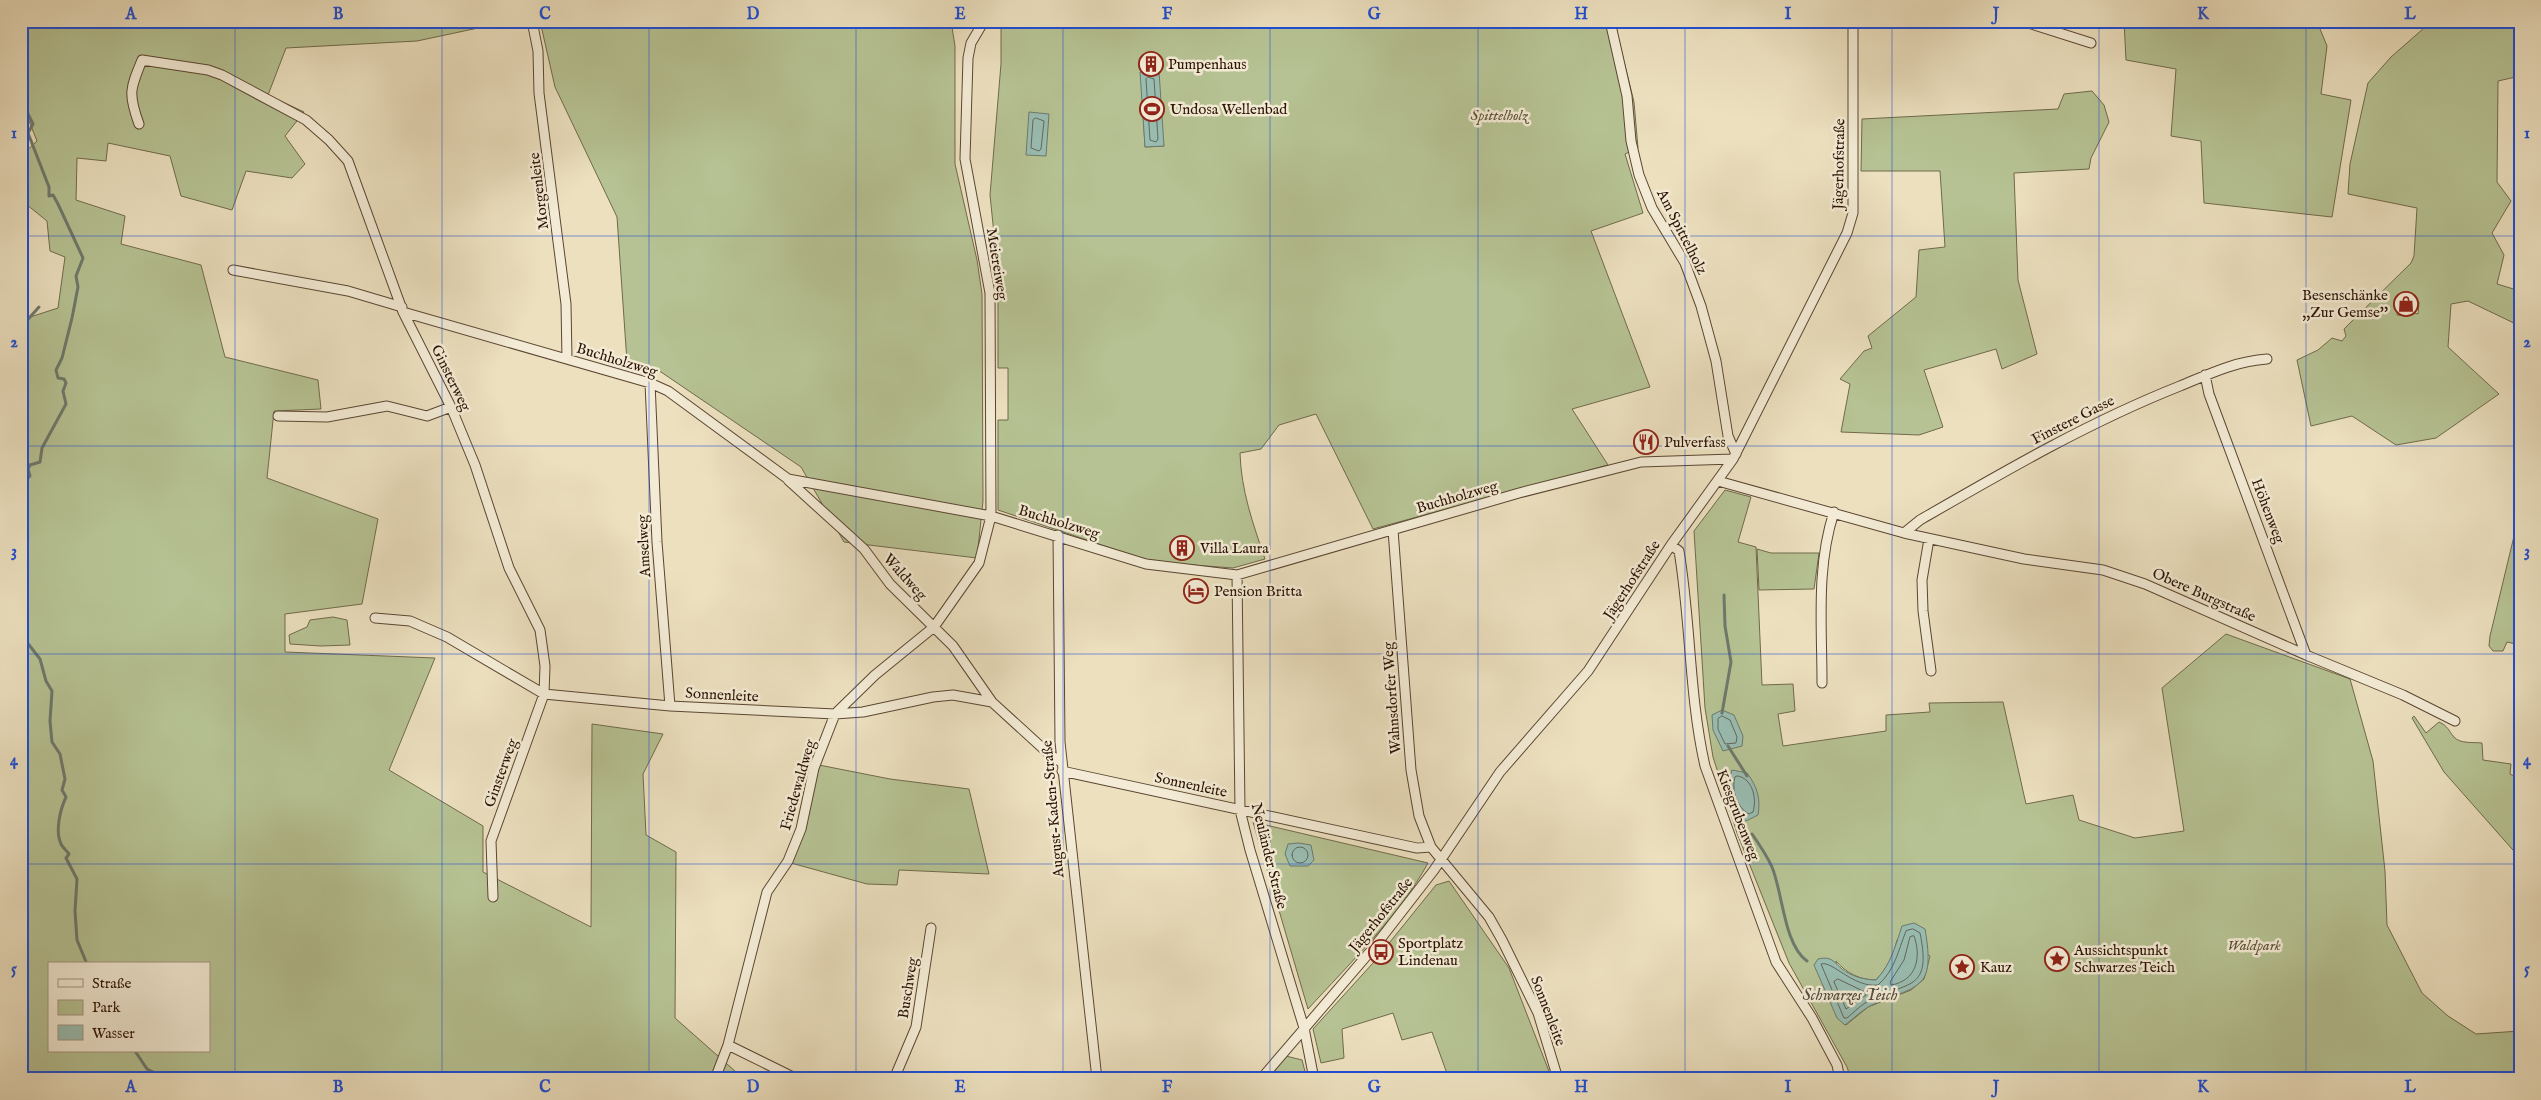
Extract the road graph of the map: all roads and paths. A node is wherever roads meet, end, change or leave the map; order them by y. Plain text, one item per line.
1 (532, 21) edge
2 (984, 21) edge
3 (1610, 21) edge
4 (1853, 21) edge
5 (2022, 21) edge
6 (2091, 43) dead end
7 (139, 124) dead end
8 (232, 270) dead end
9 (403, 310) junction
10 (566, 359) junction
11 (2267, 359) dead end
12 (2206, 375) junction
13 (650, 383) junction
14 (451, 407) junction
15 (278, 416) dead end
16 (1734, 457) junction
17 (788, 480) junction
18 (1718, 481) junction
19 (1834, 512) junction
20 (991, 516) junction
21 (1393, 530) junction
22 (1904, 533) junction
23 (1058, 535) junction
24 (1929, 539) junction
25 (1671, 545) junction
26 (1237, 575) junction
27 (375, 618) dead end
28 (934, 627) junction
29 (2306, 655) junction
30 (1931, 671) dead end
31 (1822, 683) dead end
32 (544, 694) junction
33 (992, 702) junction
34 (670, 706) junction
35 (835, 714) junction
36 (2455, 721) dead end
37 (1061, 762) junction
38 (1062, 771) junction
39 (1240, 810) junction
40 (1431, 847) junction
41 (1441, 858) junction
42 (493, 897) dead end
43 (931, 928) dead end
44 (1304, 1028) junction
45 (728, 1046) junction
46 (715, 1079) edge
47 (798, 1079) edge
48 (894, 1079) edge
49 (1097, 1079) edge
50 (1261, 1079) edge
51 (1314, 1079) edge
52 (1558, 1079) edge
53 (1840, 1079) edge

1 - 10 street, Morgenleite
2 - 20 street, Meiereiweg
3 - 16 street, Am Spittelholz
4 - 16 street, Jägerhofstraße
5 - 6 street
7 - 9 street, Ginsterweg
8 - 9 street, Buchholzweg
9 - 10 street, Buchholzweg
9 - 14 street, Ginsterweg
10 - 13 street, Buchholzweg
11 - 12 street, Finstere Gasse
12 - 22 street, Finstere Gasse
12 - 29 street, Höhenweg
13 - 17 street, Buchholzweg
13 - 34 street, Amselweg
14 - 15 street
14 - 32 street, Ginsterweg
16 - 18 street, Jägerhofstraße
16 - 21 street, Buchholzweg
17 - 20 street, Buchholzweg
17 - 28 street, Waldweg
18 - 19 street, Obere Burgstraße
18 - 25 street, Jägerhofstraße
19 - 22 street, Obere Burgstraße
19 - 31 street
20 - 23 street, Buchholzweg
20 - 28 street, Friedewaldweg
21 - 26 street, Buchholzweg
21 - 40 street, Wahnsdorfer Weg
22 - 24 street, Obere Burgstraße
23 - 26 street, Buchholzweg
23 - 37 street, August-Kaden-Straße
24 - 29 street, Obere Burgstraße
24 - 30 street
25 - 41 street, Jägerhofstraße
25 - 53 street, Kiesgrubenweg
26 - 39 street, Neuländer Straße
27 - 32 street, Sonnenleite
28 - 33 street, Waldweg
28 - 35 street, Friedewaldweg
29 - 36 street, Obere Burgstraße
32 - 34 street, Sonnenleite
32 - 42 street, Ginsterweg
33 - 35 street, Sonnenleite
33 - 37 street
34 - 35 street, Sonnenleite
35 - 45 street, Friedewaldweg
37 - 38 street, August-Kaden-Straße
38 - 39 street, Sonnenleite
38 - 49 street, August-Kaden-Straße
39 - 40 street, Sonnenleite
39 - 44 street, Neuländer Straße
40 - 41 street, Wahnsdorfer Weg
41 - 44 street, Jägerhofstraße
41 - 52 street, Sonnenleite
43 - 48 street, Buschweg
44 - 50 street, Jägerhofstraße
44 - 51 street, Neuländer Straße
45 - 46 street, Friedewaldweg
45 - 47 street

